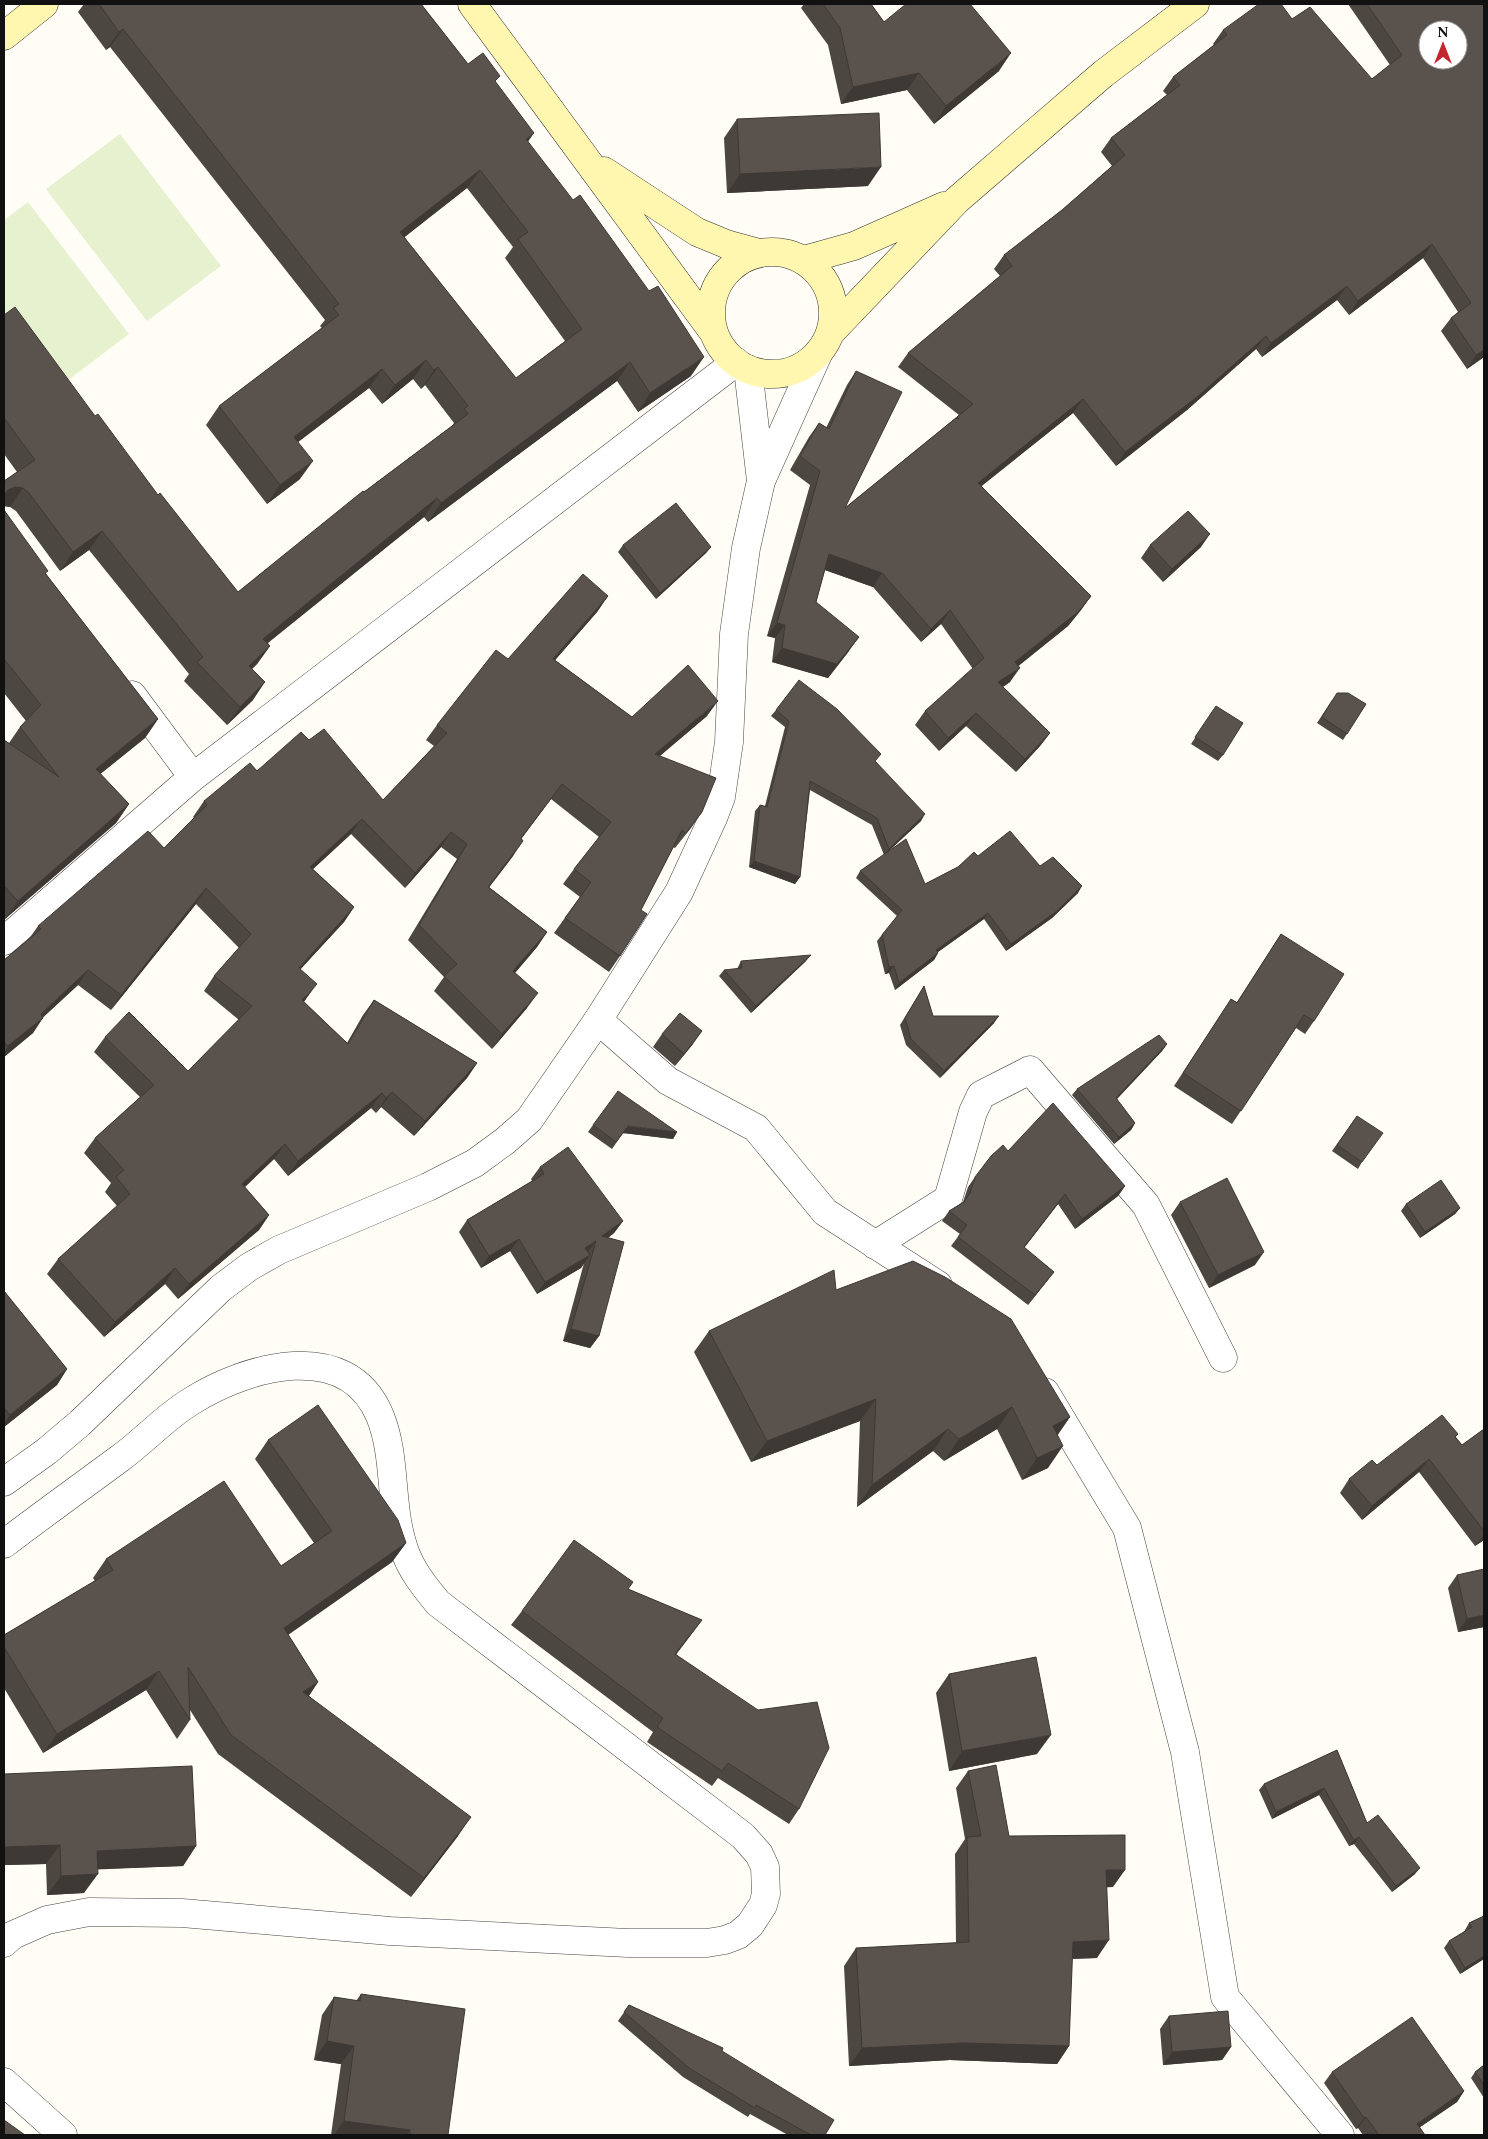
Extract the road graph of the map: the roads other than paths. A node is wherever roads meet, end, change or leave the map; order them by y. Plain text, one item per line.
1 (44, 4) edge
2 (472, 4) edge
3 (1195, 4) edge
4 (4, 36) edge
5 (590, 162) junction
6 (957, 200) junction
7 (759, 253) junction
8 (804, 260) junction
9 (714, 333) junction
10 (824, 343) junction
11 (742, 366) junction
12 (761, 481) junction
13 (116, 673) edge
14 (193, 777) junction
15 (4, 941) edge
16 (598, 1020) junction
17 (875, 1245) junction
18 (958, 1298) edge
19 (1223, 1358) dead end
20 (1032, 1371) edge
21 (4, 1482) edge
22 (4, 1544) edge
23 (4, 1943) edge
24 (4, 2082) edge
25 (63, 2135) edge
26 (1340, 2135) edge

1 - 4 main road
2 - 5 main road
3 - 6 main road
5 - 7 main road
5 - 9 main road
6 - 8 main road
6 - 10 main road
7 - 8 main road
7 - 9 main road
8 - 10 main road
9 - 11 main road
10 - 11 main road
10 - 12 street
11 - 12 street
11 - 14 street
12 - 16 street
13 - 14 street
14 - 15 street
16 - 17 street
16 - 21 street
17 - 18 street
17 - 19 street
20 - 26 street
22 - 23 street
24 - 25 street

